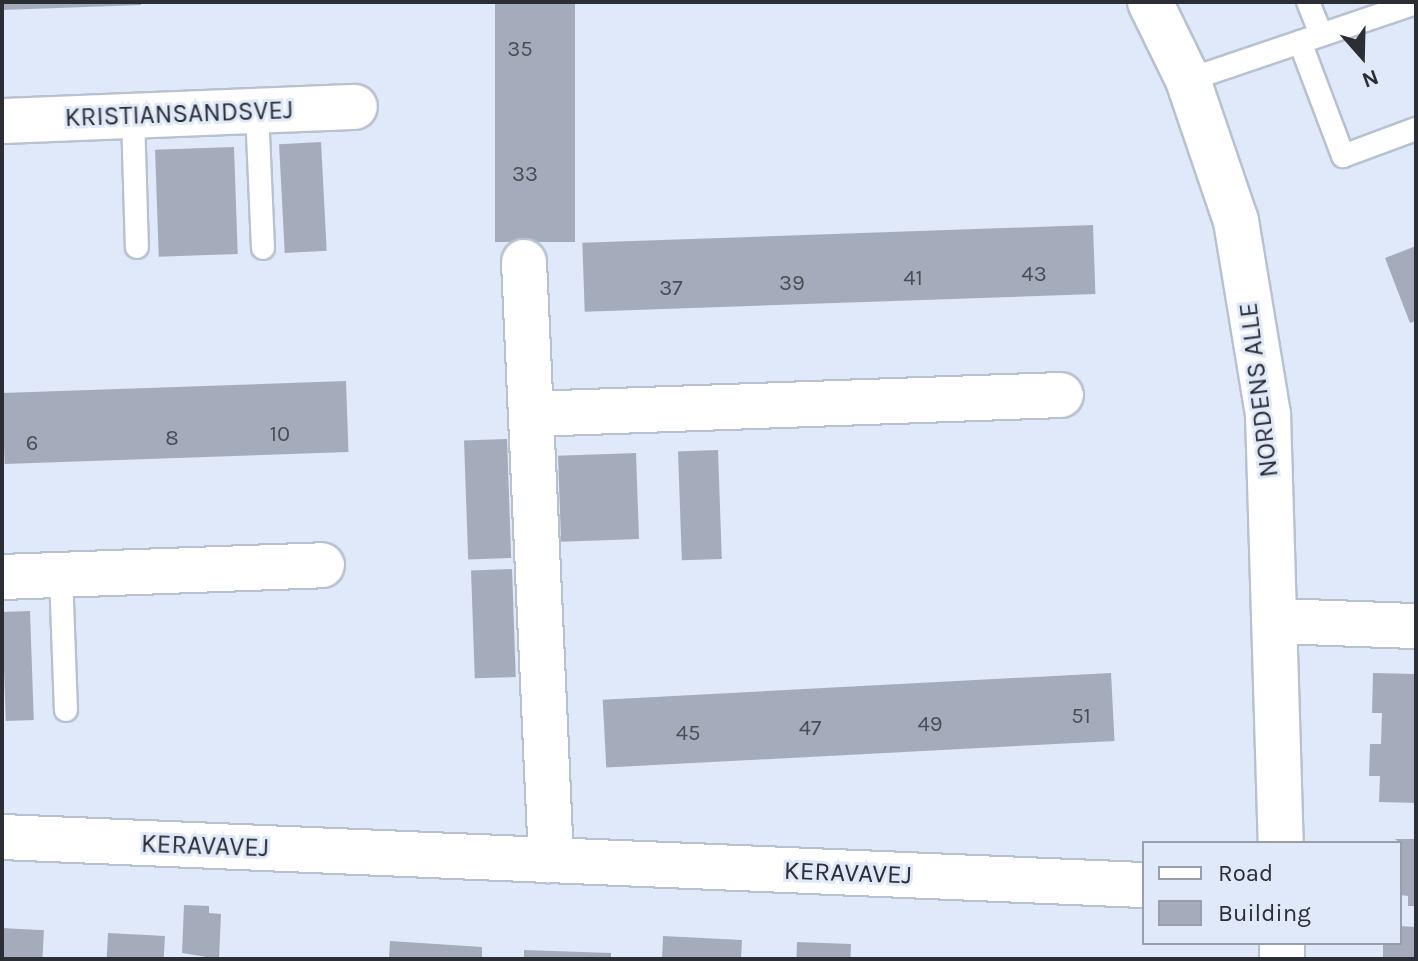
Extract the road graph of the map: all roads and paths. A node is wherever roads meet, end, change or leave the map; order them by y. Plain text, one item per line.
1 (1150, 2) edge
2 (1308, 2) edge
3 (1416, 3) edge
4 (1310, 39) junction
5 (1188, 80) junction
6 (355, 107) dead end
7 (257, 111) junction
8 (133, 116) junction
9 (2, 121) edge
10 (1416, 129) edge
11 (137, 247) dead end
12 (263, 248) dead end
13 (524, 262) dead end
14 (1061, 395) dead end
15 (531, 414) junction
16 (322, 565) dead end
17 (61, 575) junction
18 (2, 577) edge
19 (1277, 621) junction
20 (1416, 626) edge
21 (66, 710) dead end
22 (2, 837) edge
23 (1281, 841) edge
24 (551, 860) junction
25 (1142, 885) edge

1 - 5 street, NORDENS ALLE
2 - 4 lane
3 - 4 lane
4 - 5 lane
4 - 10 lane
5 - 19 street, NORDENS ALLE
6 - 7 street, KRISTIANSANDSVEJ
7 - 8 street, KRISTIANSANDSVEJ
7 - 12 lane
8 - 9 street, KRISTIANSANDSVEJ
8 - 11 lane
13 - 15 street
14 - 15 street
15 - 24 street
16 - 17 street
17 - 18 street
17 - 21 lane
19 - 20 street
19 - 23 street, NORDENS ALLE
22 - 24 street, KERAVAVEJ
24 - 25 street, KERAVAVEJ

